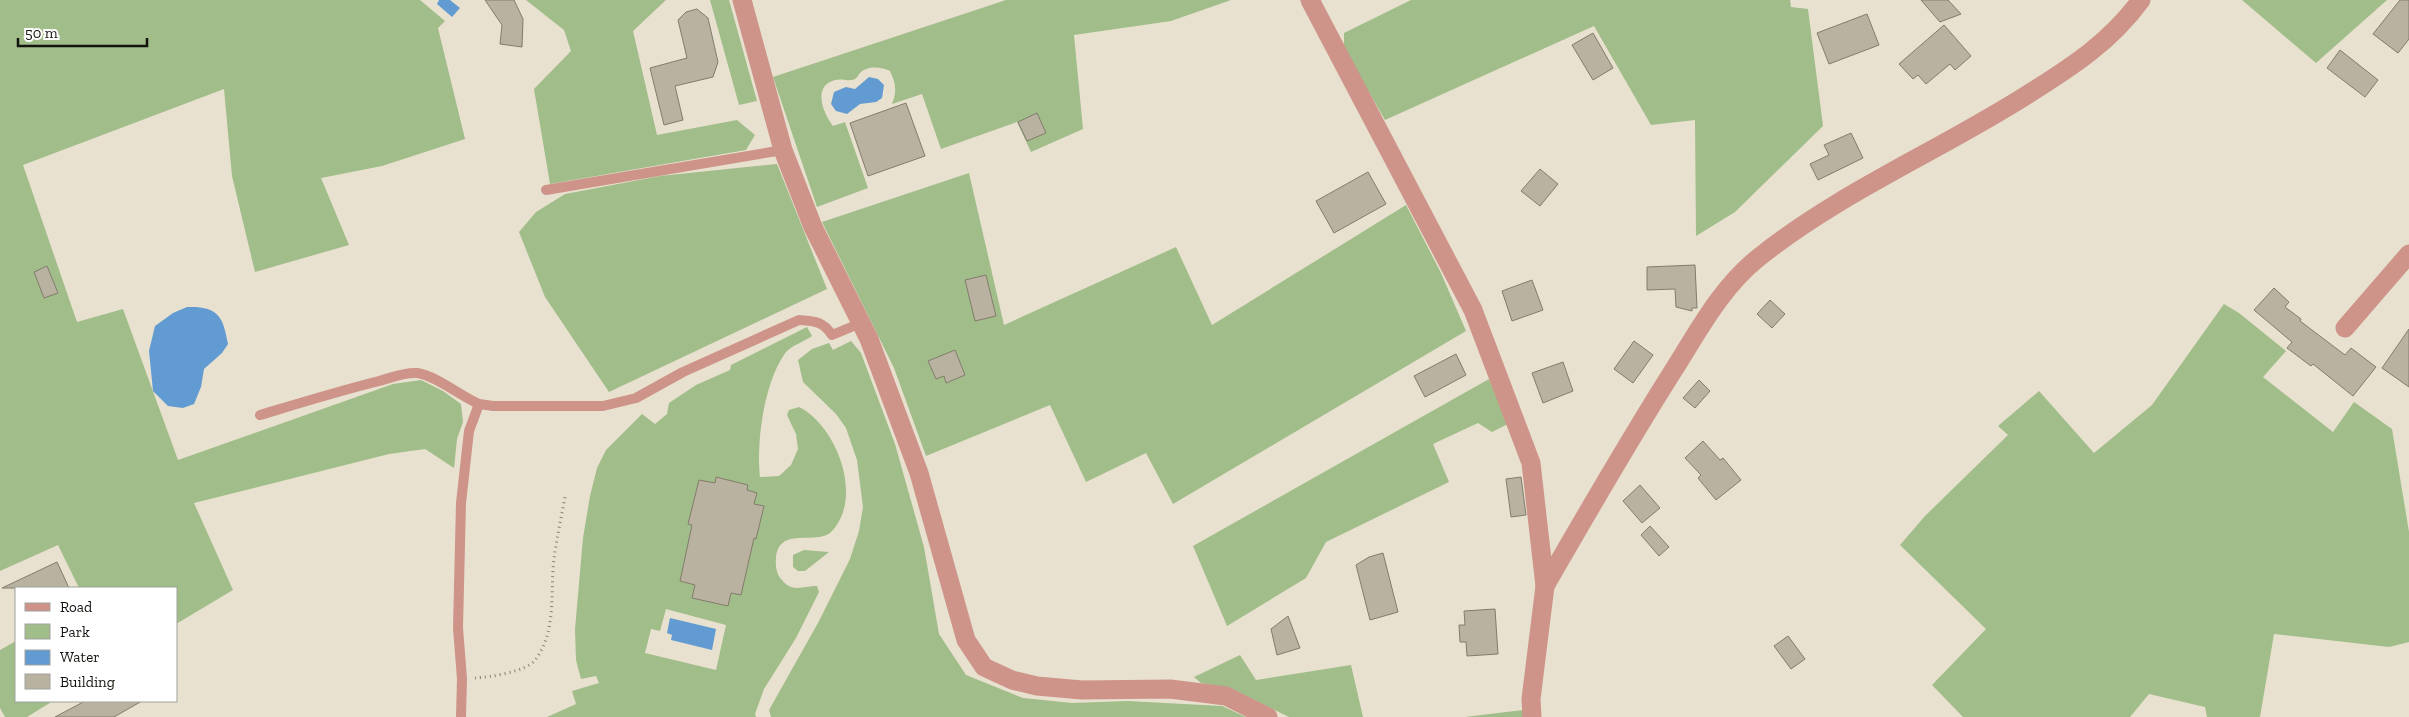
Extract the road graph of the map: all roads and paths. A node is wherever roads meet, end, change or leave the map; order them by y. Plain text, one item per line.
1 (742, 0) edge
2 (1310, 0) edge
3 (2141, 0) edge
4 (783, 150) junction
5 (546, 190) dead end
6 (2409, 254) edge
7 (861, 323) junction
8 (2345, 328) dead end
9 (479, 404) junction
10 (260, 415) dead end
11 (565, 497) dead end
12 (1545, 586) junction
13 (462, 679) junction
14 (461, 717) edge
15 (1268, 717) edge
16 (1532, 717) edge

1 - 4 street
2 - 12 street
3 - 12 street
4 - 5 lane
4 - 7 street
6 - 8 street
7 - 9 lane
7 - 15 street
9 - 10 lane
9 - 13 lane
11 - 13 path
12 - 16 street
13 - 14 lane

